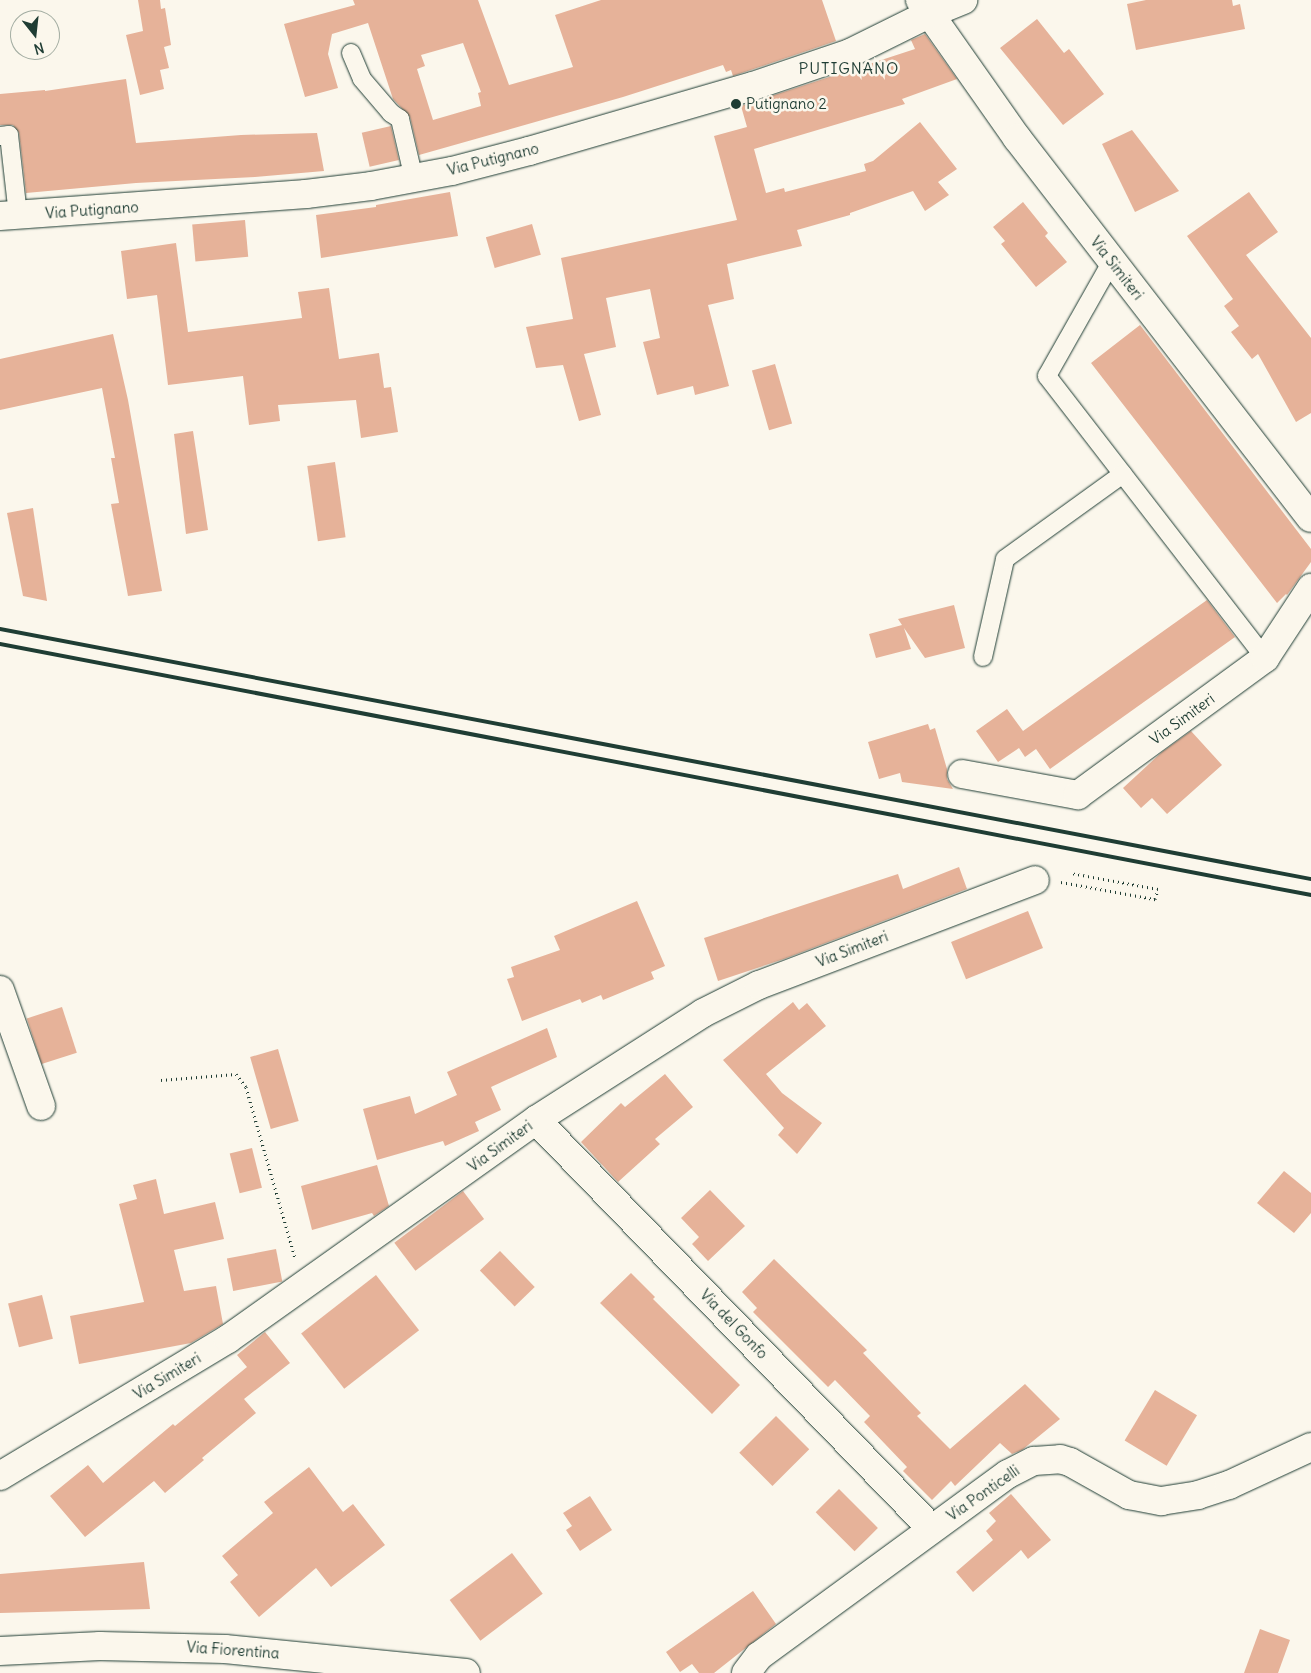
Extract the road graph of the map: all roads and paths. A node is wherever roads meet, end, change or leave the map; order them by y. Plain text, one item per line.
1 (963, 0) edge
2 (925, 7) edge
3 (351, 53) dead end
4 (0, 136) edge
5 (414, 179) junction
6 (9, 216) edge
7 (1112, 261) junction
8 (1123, 474) junction
9 (1311, 518) edge
10 (1311, 588) edge
11 (983, 657) dead end
12 (1265, 658) junction
13 (962, 774) dead end
14 (1072, 873) dead end
15 (1035, 880) joint
16 (0, 990) edge
17 (161, 1080) dead end
18 (40, 1106) dead end
19 (536, 1120) junction
20 (303, 1287) junction
21 (1311, 1447) edge
22 (0, 1476) edge
23 (932, 1529) junction
24 (0, 1651) edge
25 (466, 1673) edge
26 (746, 1673) edge

1 - 2 street, Via Putignano
2 - 5 street, Via Putignano
2 - 7 street, Via Simiteri
3 - 5 lane
4 - 6 lane
5 - 6 street, Via Putignano
7 - 8 lane
7 - 9 street, Via Simiteri
8 - 11 lane
8 - 12 lane
10 - 12 street, Via Simiteri
12 - 13 street, Via Simiteri
14 - 15 path
15 - 19 street, Via Simiteri
16 - 18 street
17 - 20 path
19 - 20 street, Via Simiteri
19 - 23 street, Via del Gonfo
20 - 22 street, Via Simiteri
21 - 23 street, Via Ponticelli
23 - 26 street, Via Ponticelli
24 - 25 street, Via Fiorentina

